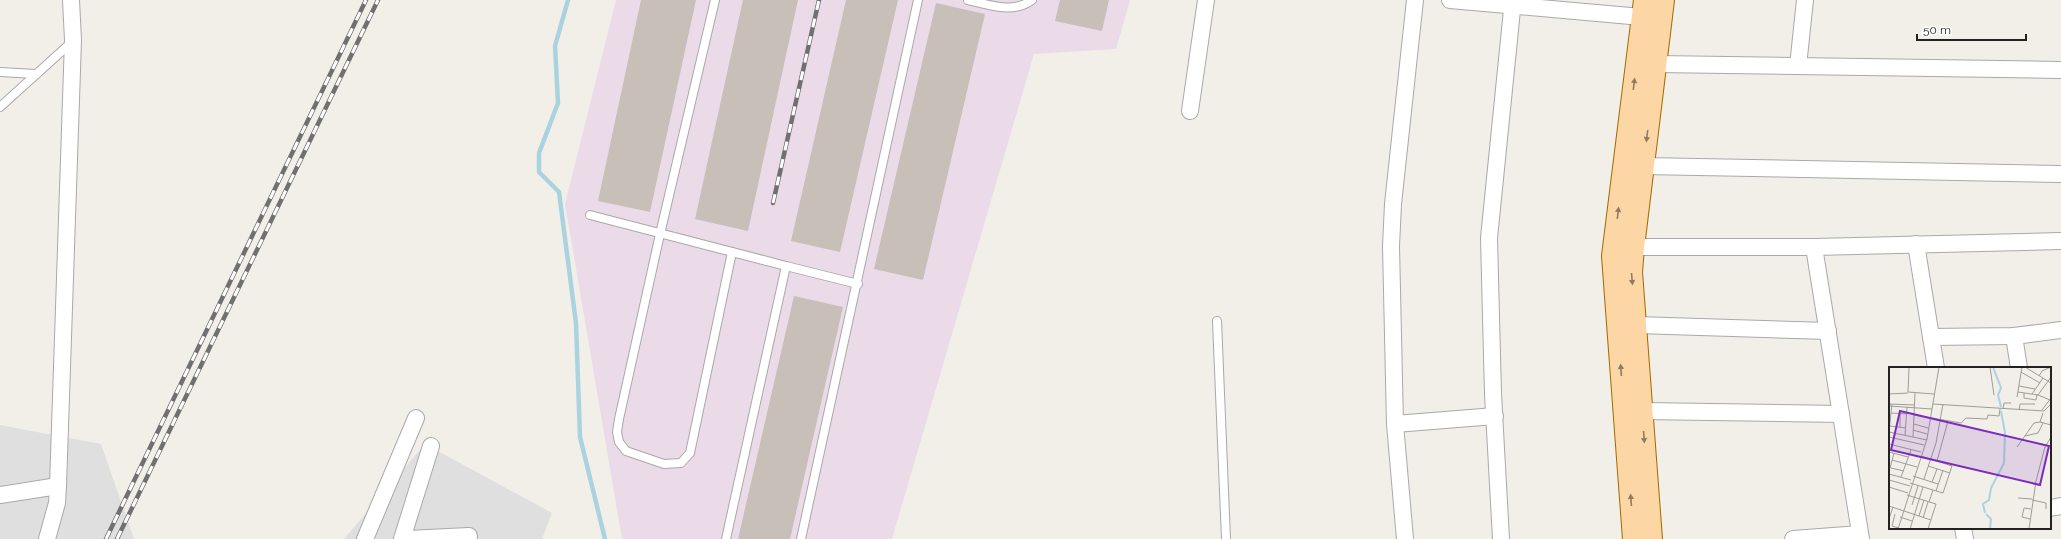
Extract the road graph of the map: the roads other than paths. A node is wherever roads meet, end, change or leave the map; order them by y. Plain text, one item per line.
1 (71, 0) edge
2 (715, 0) edge
3 (918, 0) edge
4 (968, 0) edge
5 (1032, 0) edge
6 (1206, 0) edge
7 (1415, 0) edge
8 (1450, 0) edge
9 (1805, 0) edge
10 (1512, 3) edge
11 (1653, 9) edge
12 (73, 40) junction
13 (1656, 64) junction
14 (1798, 66) junction
15 (2061, 70) edge
16 (0, 72) edge
17 (36, 74) junction
18 (0, 107) edge
19 (1190, 111) dead end
20 (1643, 166) junction
21 (2061, 174) edge
22 (590, 215) dead end
23 (660, 234) junction
24 (2061, 241) edge
25 (1916, 244) junction
26 (1623, 247) junction
27 (1814, 247) junction
28 (732, 252) junction
29 (786, 266) junction
30 (858, 284) junction
31 (1217, 321) dead end
32 (1636, 325) junction
33 (2061, 330) edge
34 (1828, 331) junction
35 (2014, 336) junction
36 (1931, 337) junction
37 (1936, 367) edge
38 (2019, 367) edge
39 (1642, 411) junction
40 (1841, 414) junction
41 (1495, 416) junction
42 (416, 418) dead end
43 (1395, 424) junction
44 (431, 446) dead end
45 (58, 486) junction
46 (0, 495) edge
47 (2061, 506) edge
48 (2051, 508) edge
49 (1963, 529) edge
50 (469, 536) dead end
51 (1861, 537) edge
52 (47, 539) edge
53 (365, 539) edge
54 (402, 539) edge
55 (408, 539) edge
56 (726, 539) edge
57 (801, 539) edge
58 (1226, 539) edge
59 (1405, 539) edge
60 (1501, 539) edge
61 (1634, 539) edge
62 (1651, 539) edge
63 (1793, 539) edge
64 (1965, 539) edge

1 - 12 street
2 - 23 lane
3 - 30 lane
4 - 5 lane
6 - 19 street
7 - 43 street
8 - 10 street
9 - 14 street
10 - 11 street
10 - 41 street
11 - 13 main road
26 -> 11 main road
12 - 17 lane
12 - 45 street
13 - 14 street
13 -> 20 main road
14 - 15 street
16 - 17 lane
17 - 18 lane
20 - 21 street
20 - 26 main road
22 - 23 lane
23 - 28 lane
23 - 28 lane
24 - 25 street
25 - 27 street
25 - 36 street
26 - 27 street
26 -> 32 main road
61 -> 26 main road
27 - 34 street
28 - 29 lane
29 - 30 lane
29 - 56 lane
30 - 57 lane
31 - 58 lane
32 - 34 street
32 - 39 main road
33 - 35 street
34 - 40 street
35 - 36 street
35 - 38 street
36 - 37 street
39 - 40 street
39 -> 62 main road
40 - 51 street
41 - 43 street
41 - 60 street
42 - 53 street
43 - 59 street
44 - 54 street
45 - 46 street
45 - 52 street
47 - 48 street
49 - 64 street
50 - 55 street
51 - 63 street

